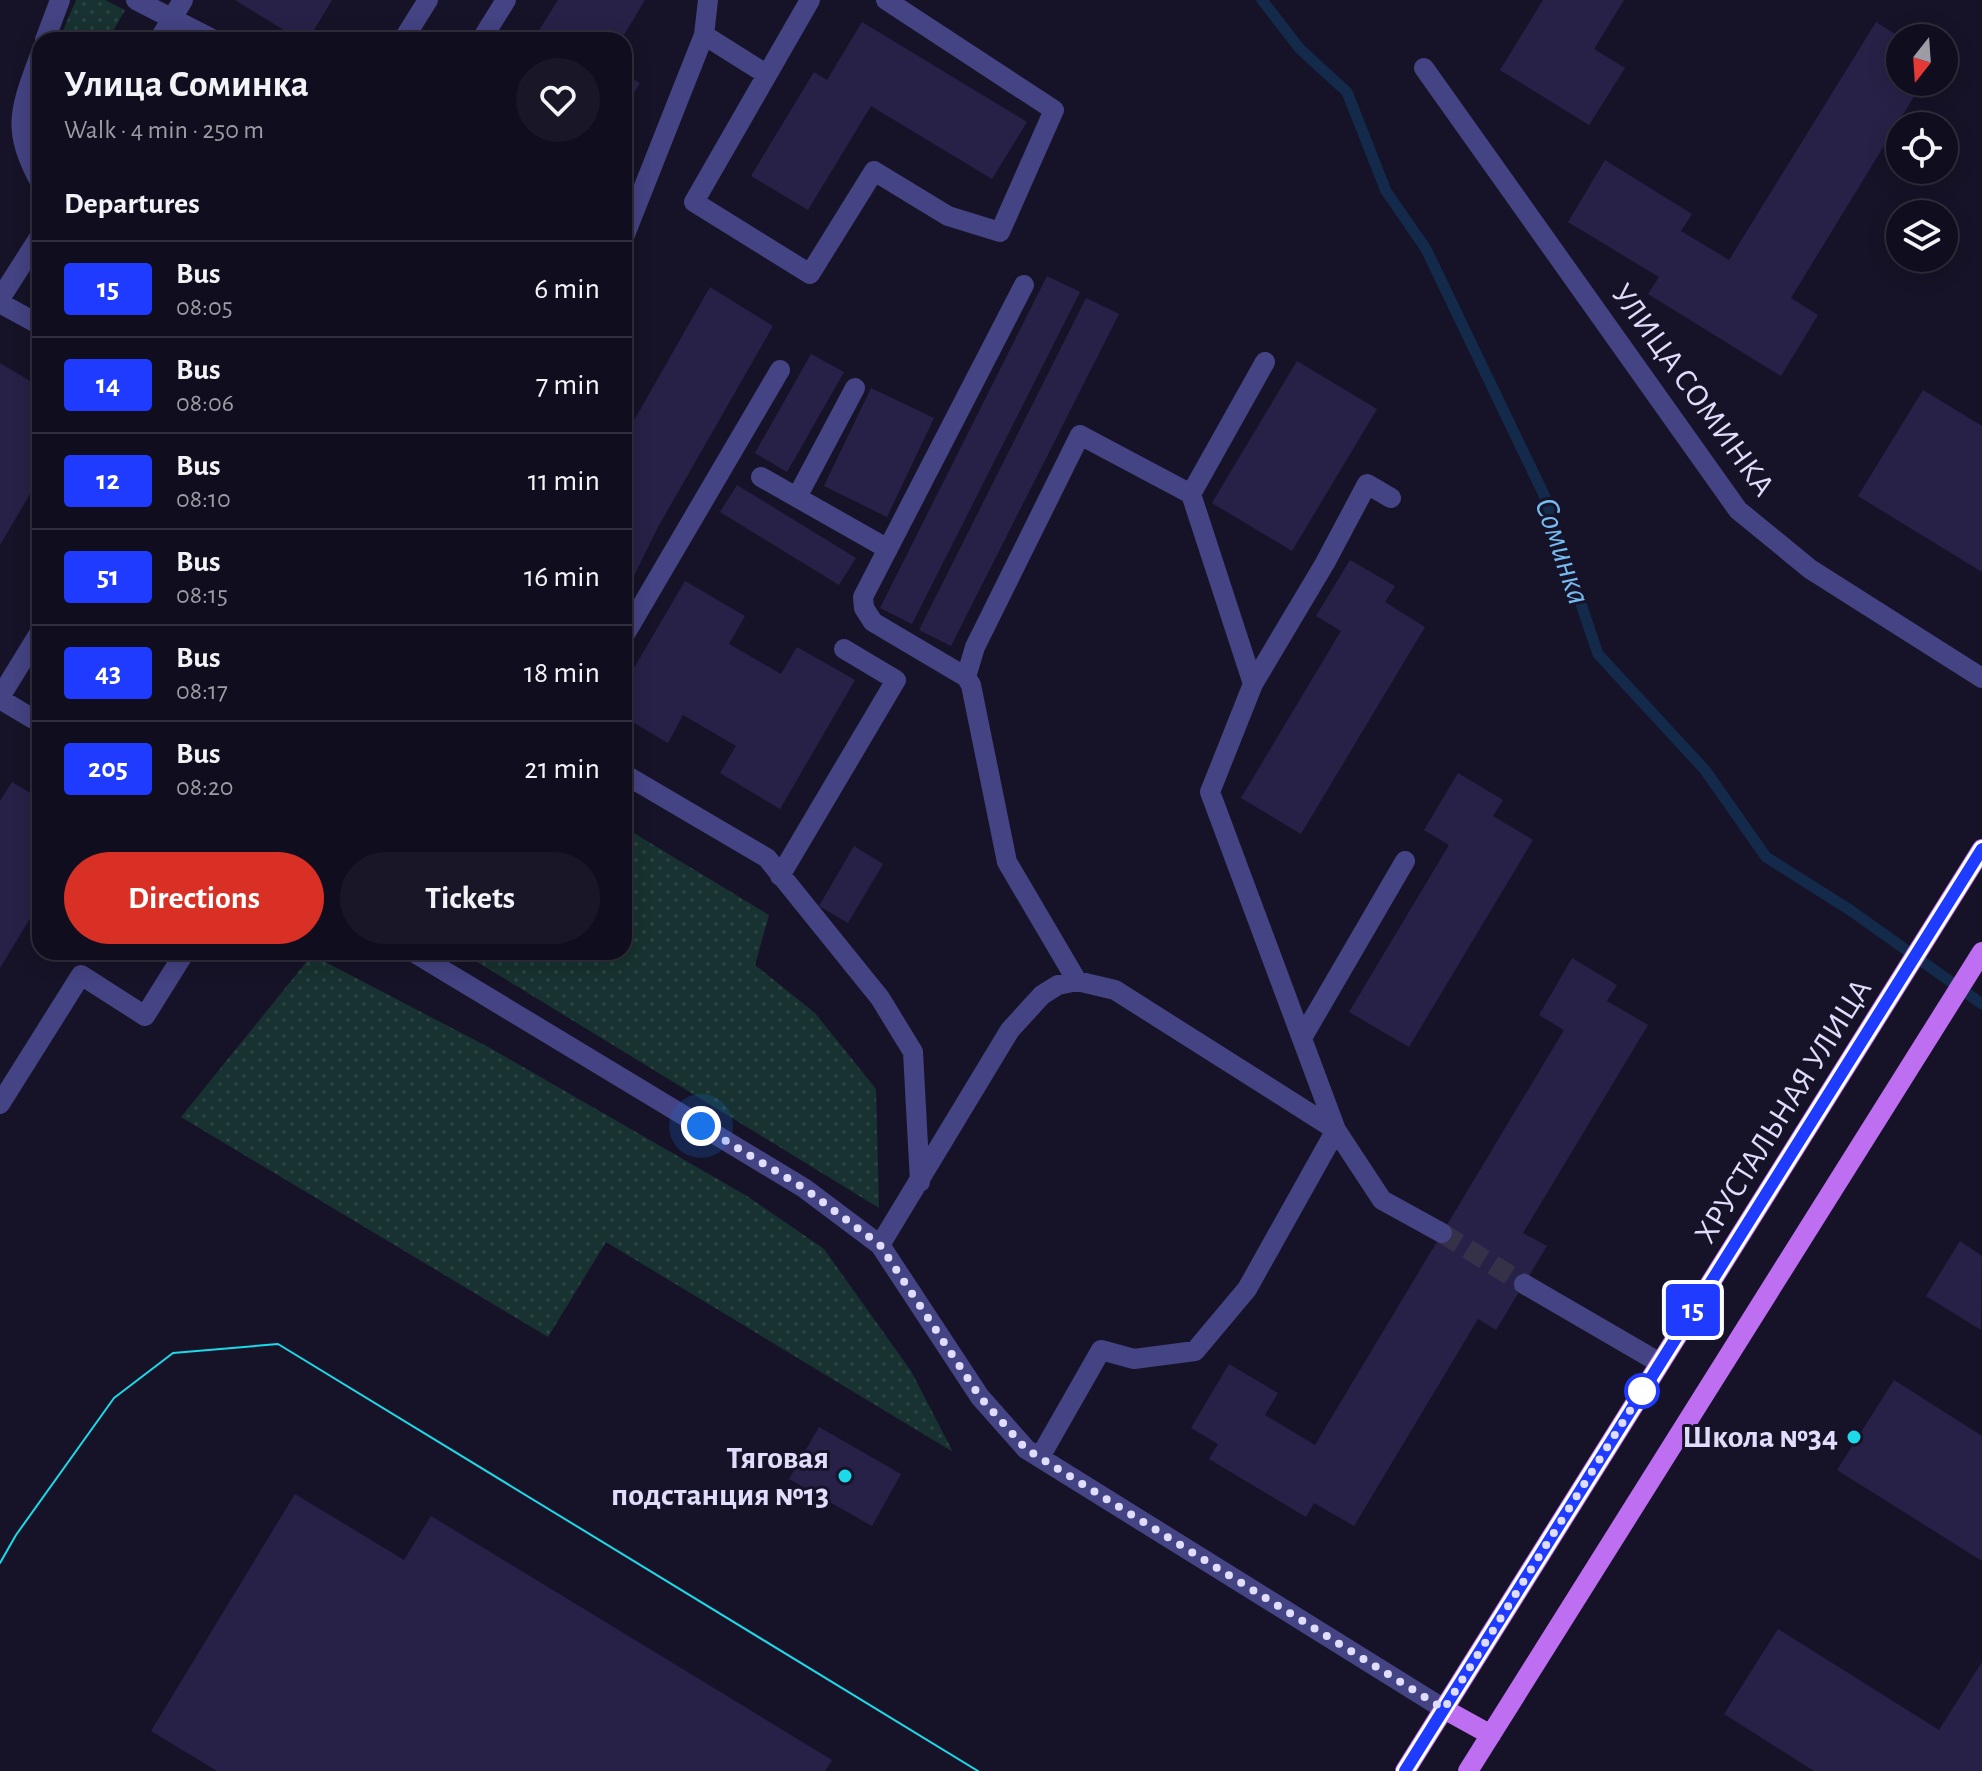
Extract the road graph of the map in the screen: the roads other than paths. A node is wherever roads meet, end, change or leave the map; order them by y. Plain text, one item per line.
1 (60, 0) edge
2 (136, 0) edge
3 (183, 0) edge
4 (428, 0) edge
5 (506, 0) edge
6 (708, 0) edge
7 (810, 0) edge
8 (886, 0) edge
9 (172, 18) junction
10 (48, 32) edge
11 (164, 32) edge
12 (199, 32) edge
13 (408, 32) edge
14 (486, 32) edge
15 (704, 35) junction
16 (1424, 68) dead end
17 (766, 74) junction
18 (32, 81) edge
19 (32, 167) edge
20 (632, 217) edge
21 (32, 249) edge
22 (1024, 285) dead end
23 (0, 301) edge
24 (32, 320) edge
25 (1265, 362) dead end
26 (780, 370) dead end
27 (855, 388) dead end
28 (761, 477) dead end
29 (1191, 494) junction
30 (797, 497) junction
31 (1391, 498) dead end
32 (888, 549) junction
33 (632, 622) edge
34 (32, 645) edge
35 (844, 649) dead end
36 (966, 677) junction
37 (1982, 678) edge
38 (1253, 684) junction
39 (0, 698) edge
40 (32, 718) edge
41 (632, 779) edge
42 (1982, 849) edge
43 (1405, 861) dead end
44 (780, 876) junction
45 (1982, 952) edge
46 (180, 960) edge
47 (426, 960) edge
48 (1077, 981) junction
49 (1302, 1038) junction
50 (0, 1104) edge
51 (1336, 1130) junction
52 (920, 1182) junction
53 (1442, 1233) tunnel mouth
54 (880, 1245) junction
55 (1524, 1284) tunnel mouth
56 (1660, 1363) junction
57 (1040, 1457) junction
58 (1444, 1709) junction
59 (1491, 1735) junction
60 (1405, 1771) edge
61 (1468, 1771) edge

1 - 10 street
2 - 9 street
3 - 9 street
4 - 13 street
5 - 14 street
6 - 15 street
7 - 17 street
8 - 17 street
9 - 11 street
9 - 12 street
15 - 17 street
15 - 20 street
16 - 37 street, УЛИЦА СОМИНКА
18 - 19 street
21 - 23 street
22 - 32 street
23 - 24 street
25 - 29 street
26 - 33 street
27 - 30 street
28 - 30 street
29 - 36 street
29 - 38 street
30 - 32 street
31 - 38 street
32 - 36 street
34 - 39 street
35 - 44 street
36 - 48 street
38 - 49 street
39 - 40 street
41 - 44 street
42 - 56 main road, ХРУСТАЛЬНАЯ УЛИЦА
43 - 49 street
44 - 52 street
45 - 59 main road
46 - 50 street
47 - 54 street
48 - 51 street
48 - 52 street
49 - 51 street
51 - 53 street
51 - 57 street
52 - 54 street
54 - 57 street
55 - 56 street
56 - 58 main road, ХРУСТАЛЬНАЯ УЛИЦА
57 - 58 street
58 - 59 main road
58 - 60 main road, ХРУСТАЛЬНАЯ УЛИЦА
59 - 61 main road

